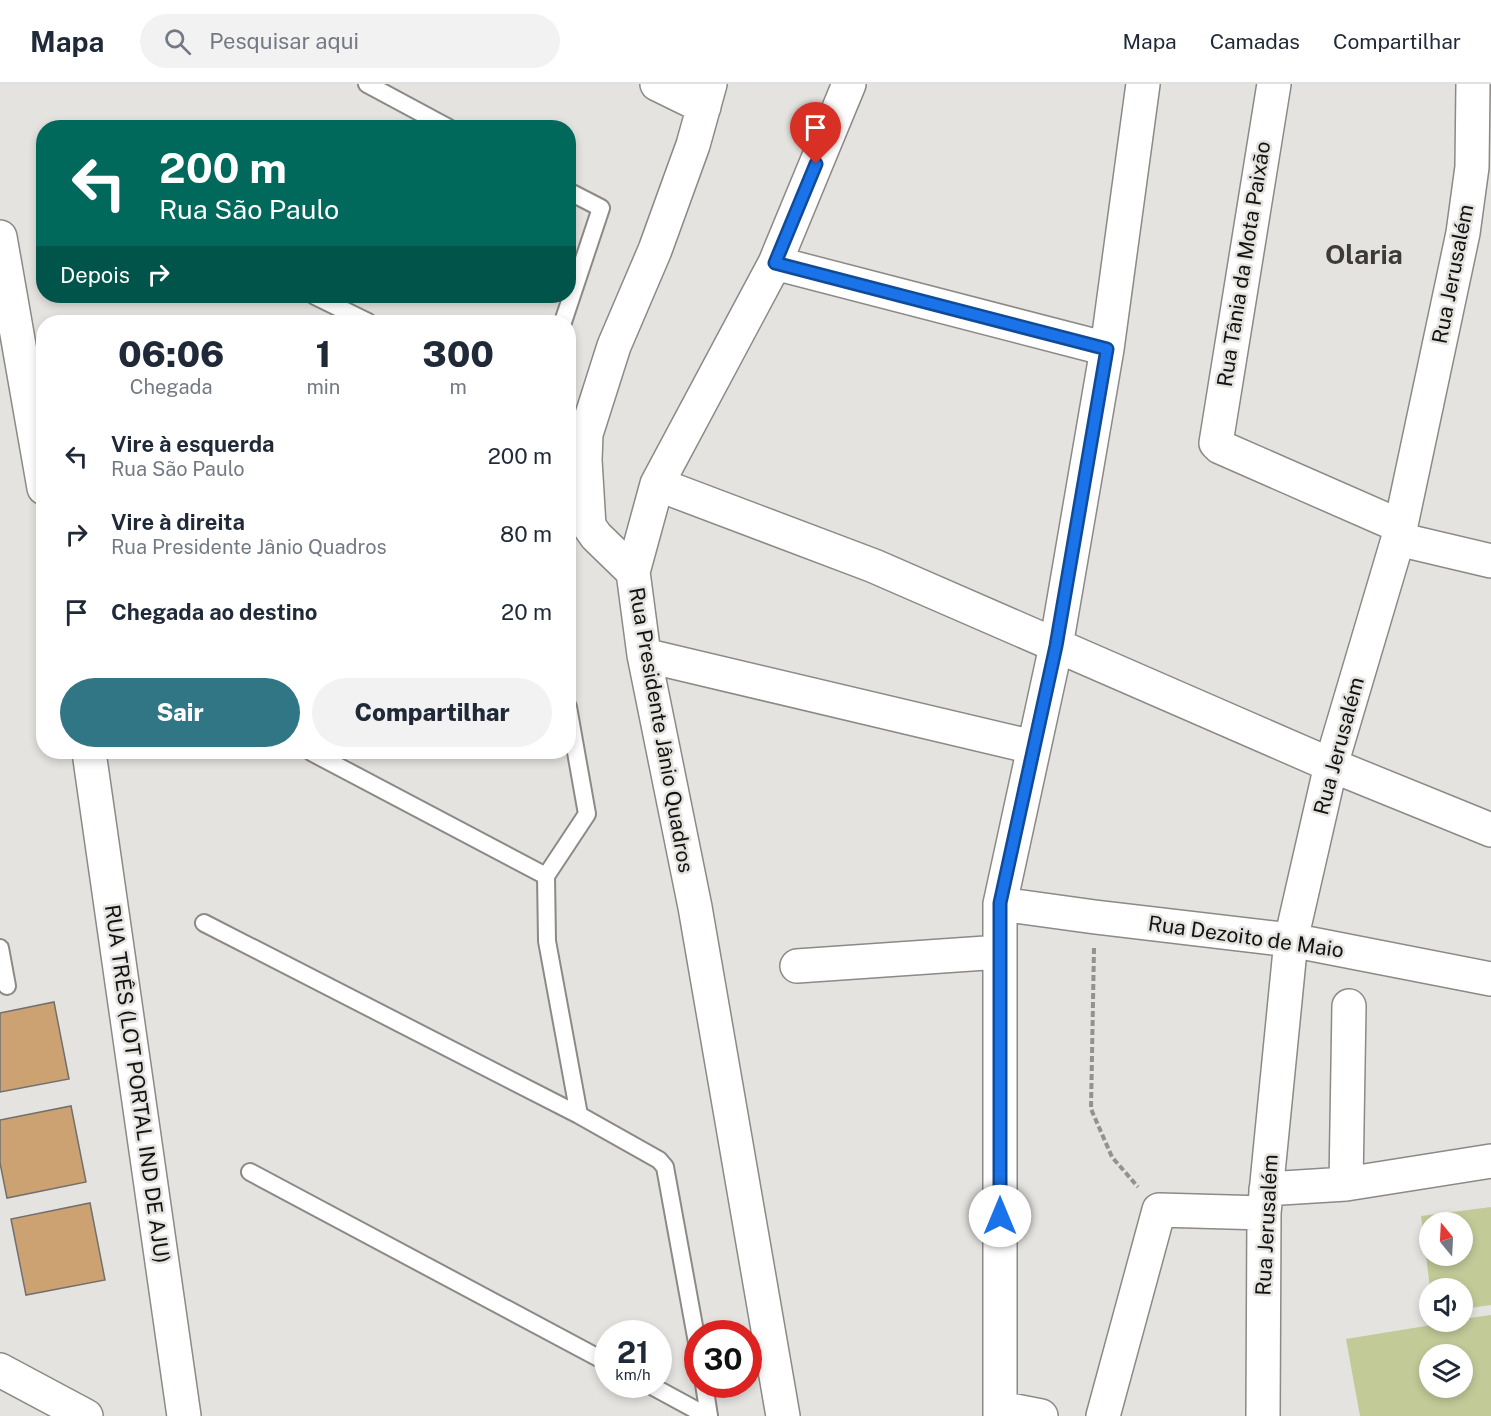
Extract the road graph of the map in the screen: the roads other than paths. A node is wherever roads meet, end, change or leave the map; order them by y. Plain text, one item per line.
1 (367, 84) edge
2 (657, 84) edge
3 (849, 84) edge
4 (1143, 84) edge
5 (1274, 84) edge
6 (1473, 84) edge
7 (707, 96) edge
8 (434, 120) edge
9 (576, 195) edge
10 (0, 237) edge
11 (775, 263) junction
12 (576, 283) edge
13 (329, 303) edge
14 (354, 315) edge
15 (1107, 349) junction
16 (36, 442) edge
17 (657, 484) junction
18 (1399, 532) junction
19 (1491, 561) edge
20 (633, 572) junction
21 (1056, 646) junction
22 (644, 655) junction
23 (1034, 747) junction
24 (576, 752) edge
25 (90, 759) edge
26 (324, 759) edge
27 (1331, 765) junction
28 (1491, 830) edge
29 (546, 876) junction
30 (1000, 903) junction
31 (204, 923) dead end
32 (1291, 940) junction
33 (0, 948) edge
34 (1000, 952) junction
35 (797, 966) dead end
36 (1491, 979) edge
37 (7, 986) dead end
38 (1349, 1006) dead end
39 (579, 1115) junction
40 (1491, 1161) edge
41 (250, 1172) dead end
42 (1346, 1184) junction
43 (1265, 1201) junction
44 (693, 1320) edge
45 (594, 1356) edge
46 (0, 1370) edge
47 (672, 1397) edge
48 (706, 1398) edge
49 (1000, 1412) edge
50 (86, 1416) edge
51 (184, 1416) edge
52 (708, 1416) edge
53 (783, 1416) edge
54 (1041, 1416) edge
55 (1103, 1416) edge
56 (1263, 1416) edge

1 - 8 lane
2 - 7 street
3 - 11 street, Rua Presidente Jânio Quadros
4 - 15 street
5 - 18 street, Rua Tânia da Mota Paixão
6 - 18 street, Rua Jerusalém
7 - 20 street
9 - 12 lane
10 - 16 street
11 - 15 street
11 - 17 street, Rua Presidente Jânio Quadros
13 - 14 lane
15 - 21 street
17 - 20 street, Rua Presidente Jânio Quadros
17 - 21 street
18 - 19 street
18 - 27 street, Rua Jerusalém
20 - 22 street, Rua Presidente Jânio Quadros
21 - 23 street
21 - 27 street
22 - 23 street
22 - 53 street, Rua Presidente Jânio Quadros
23 - 30 street
24 - 29 lane
25 - 51 street, RUA TRÊS (LOT PORTAL IND DE AJU)
26 - 29 lane
27 - 28 street
27 - 32 street, Rua Jerusalém
29 - 39 lane
30 - 32 street, Rua Dezoito de Maio
30 - 34 street
31 - 39 lane
32 - 36 street, Rua Dezoito de Maio
32 - 43 street, Rua Jerusalém
33 - 37 lane
34 - 35 street
34 - 49 street
38 - 42 street
39 - 44 lane
40 - 42 street
41 - 45 lane
42 - 43 street
43 - 55 street
43 - 56 street, Rua Jerusalém
46 - 50 street
47 - 52 lane
48 - 52 lane
49 - 54 street

